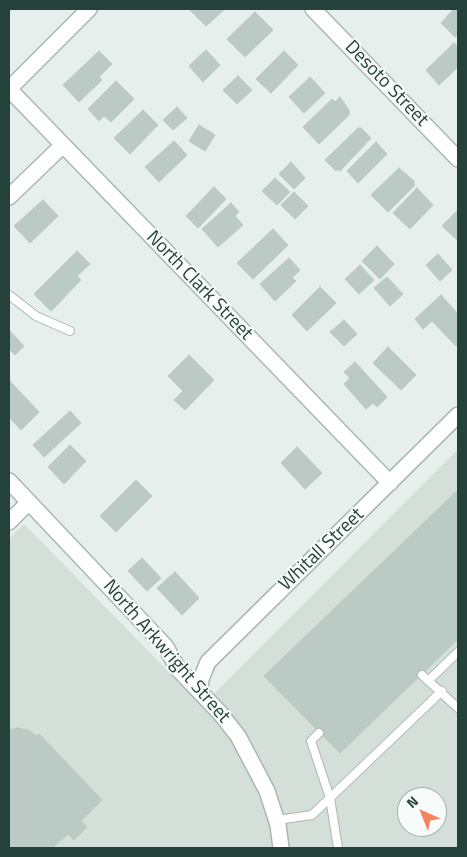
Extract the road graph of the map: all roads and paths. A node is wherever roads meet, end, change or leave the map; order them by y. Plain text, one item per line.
1 (89, 9) edge
2 (314, 9) edge
3 (9, 89) edge
4 (63, 145) junction
5 (458, 160) edge
6 (9, 197) edge
7 (9, 294) edge
8 (70, 331) dead end
9 (458, 415) edge
10 (9, 481) edge
11 (390, 483) junction
12 (29, 502) junction
13 (9, 522) edge
14 (458, 652) edge
15 (422, 674) dead end
16 (428, 681) junction
17 (442, 691) junction
18 (200, 692) junction
19 (458, 708) edge
20 (319, 733) dead end
21 (330, 798) junction
22 (277, 820) junction
23 (281, 848) edge
24 (338, 848) edge

1 - 3 street
2 - 5 street, Desoto Street
3 - 4 street, North Clark Street
4 - 6 street
4 - 11 street, North Clark Street
7 - 8 lane
9 - 11 street, Whitall Street
10 - 12 street, North Arkwright Street
11 - 18 street, Whitall Street
12 - 13 street
12 - 18 street, North Arkwright Street
14 - 16 lane
15 - 16 lane
16 - 17 lane
17 - 19 lane
17 - 21 lane
18 - 22 street, North Arkwright Street
20 - 21 lane
21 - 22 lane
21 - 24 lane
22 - 23 street, North Arkwright Street

